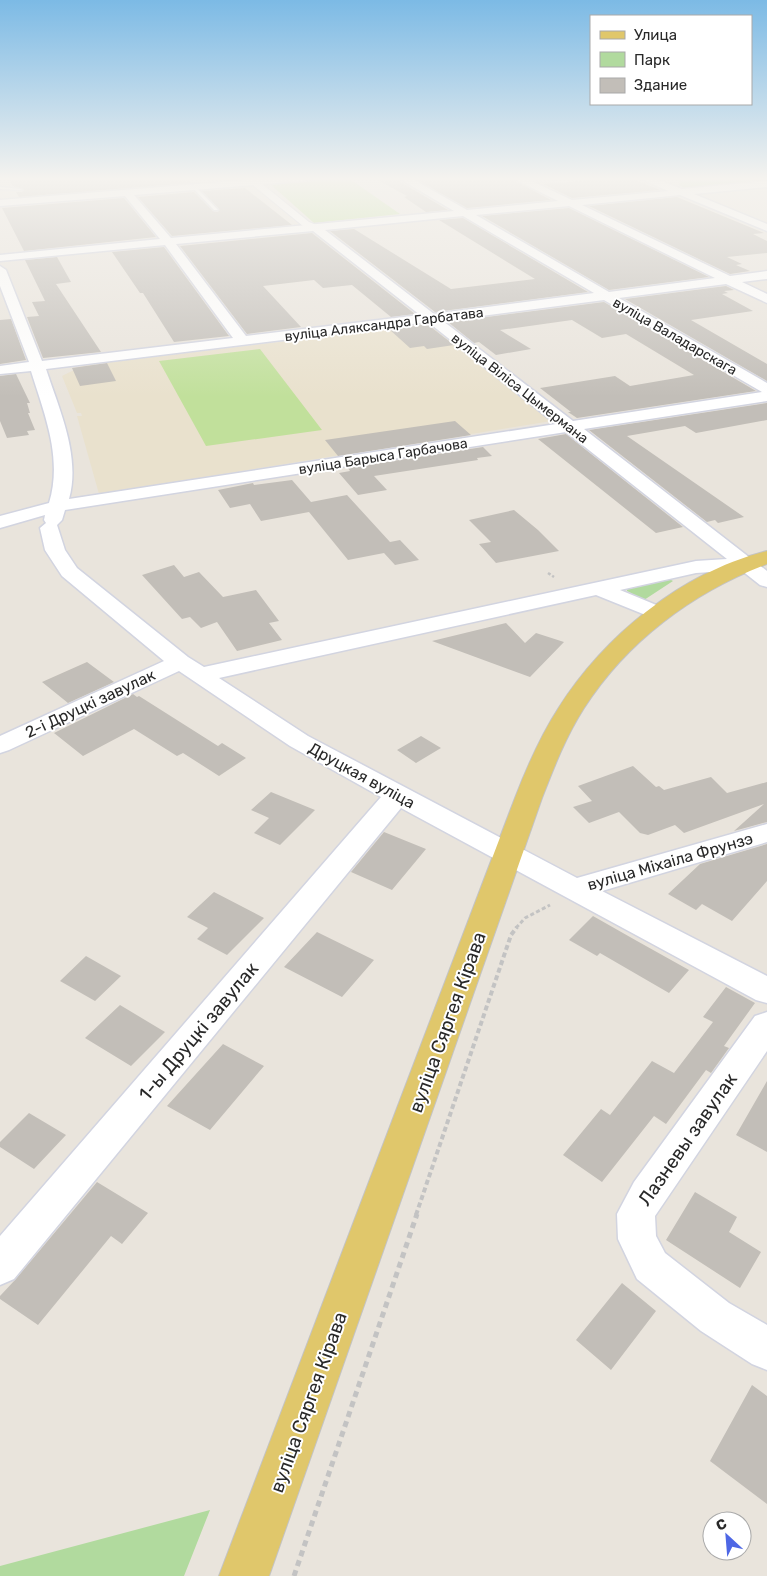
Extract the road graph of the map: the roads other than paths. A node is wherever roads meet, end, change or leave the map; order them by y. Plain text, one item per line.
1 (78, 251) edge
2 (174, 251) edge
3 (345, 251) edge
4 (529, 251) edge
5 (669, 251) edge
6 (0, 258) edge
7 (0, 270) edge
8 (767, 275) edge
9 (729, 280) junction
10 (605, 296) junction
11 (767, 299) edge
12 (432, 318) junction
13 (242, 341) junction
14 (37, 365) junction
15 (0, 370) edge
16 (767, 389) edge
17 (767, 396) edge
18 (570, 428) junction
19 (4, 517) edge
20 (54, 517) junction
21 (760, 567) edge
22 (600, 589) junction
23 (658, 614) junction
24 (180, 662) junction
25 (200, 675) junction
26 (0, 745) edge
27 (397, 795) junction
28 (767, 833) edge
29 (508, 854) junction
30 (562, 897) junction
31 (767, 991) edge
32 (767, 1025) edge
33 (0, 1266) edge
34 (767, 1349) edge
35 (244, 1576) edge

1 - 6 street
2 - 13 street
3 - 12 street, вуліца Віліса Цымермана
4 - 10 street, вуліца Валадарскага
5 - 9 street
7 - 14 street
8 - 9 street, вуліца Аляксандра Гарбатава
9 - 10 street, вуліца Аляксандра Гарбатава
9 - 11 street
10 - 12 street, вуліца Аляксандра Гарбатава
10 - 16 street, вуліца Валадарскага
12 - 13 street, вуліца Аляксандра Гарбатава
12 - 18 street, вуліца Віліса Цымермана
13 - 14 street, вуліца Аляксандра Гарбатава
14 - 15 street, вуліца Аляксандра Гарбатава
14 - 20 street
17 - 18 street, вуліца Барыса Гарбачова
18 - 20 street, вуліца Барыса Гарбачова
18 - 21 street, вуліца Віліса Цымермана
19 - 20 street
20 - 24 street, Друцкая вуліца
21 - 22 street
21 - 23 main road, вуліца Сяргея Кірава
22 - 23 street
22 - 25 street
23 - 29 main road, вуліца Сяргея Кірава
24 - 25 street, Друцкая вуліца
24 - 26 street, 2-і Друцкі завулак
25 - 27 street, Друцкая вуліца
27 - 29 street, Друцкая вуліца
27 - 33 street, 1-ы Друцкі завулак
28 - 30 street, вуліца Міхаіла Фрунзэ
29 - 30 street, Друцкая вуліца
29 - 35 main road, вуліца Сяргея Кірава
30 - 31 street, Друцкая вуліца
32 - 34 street, Лазневы завулак

